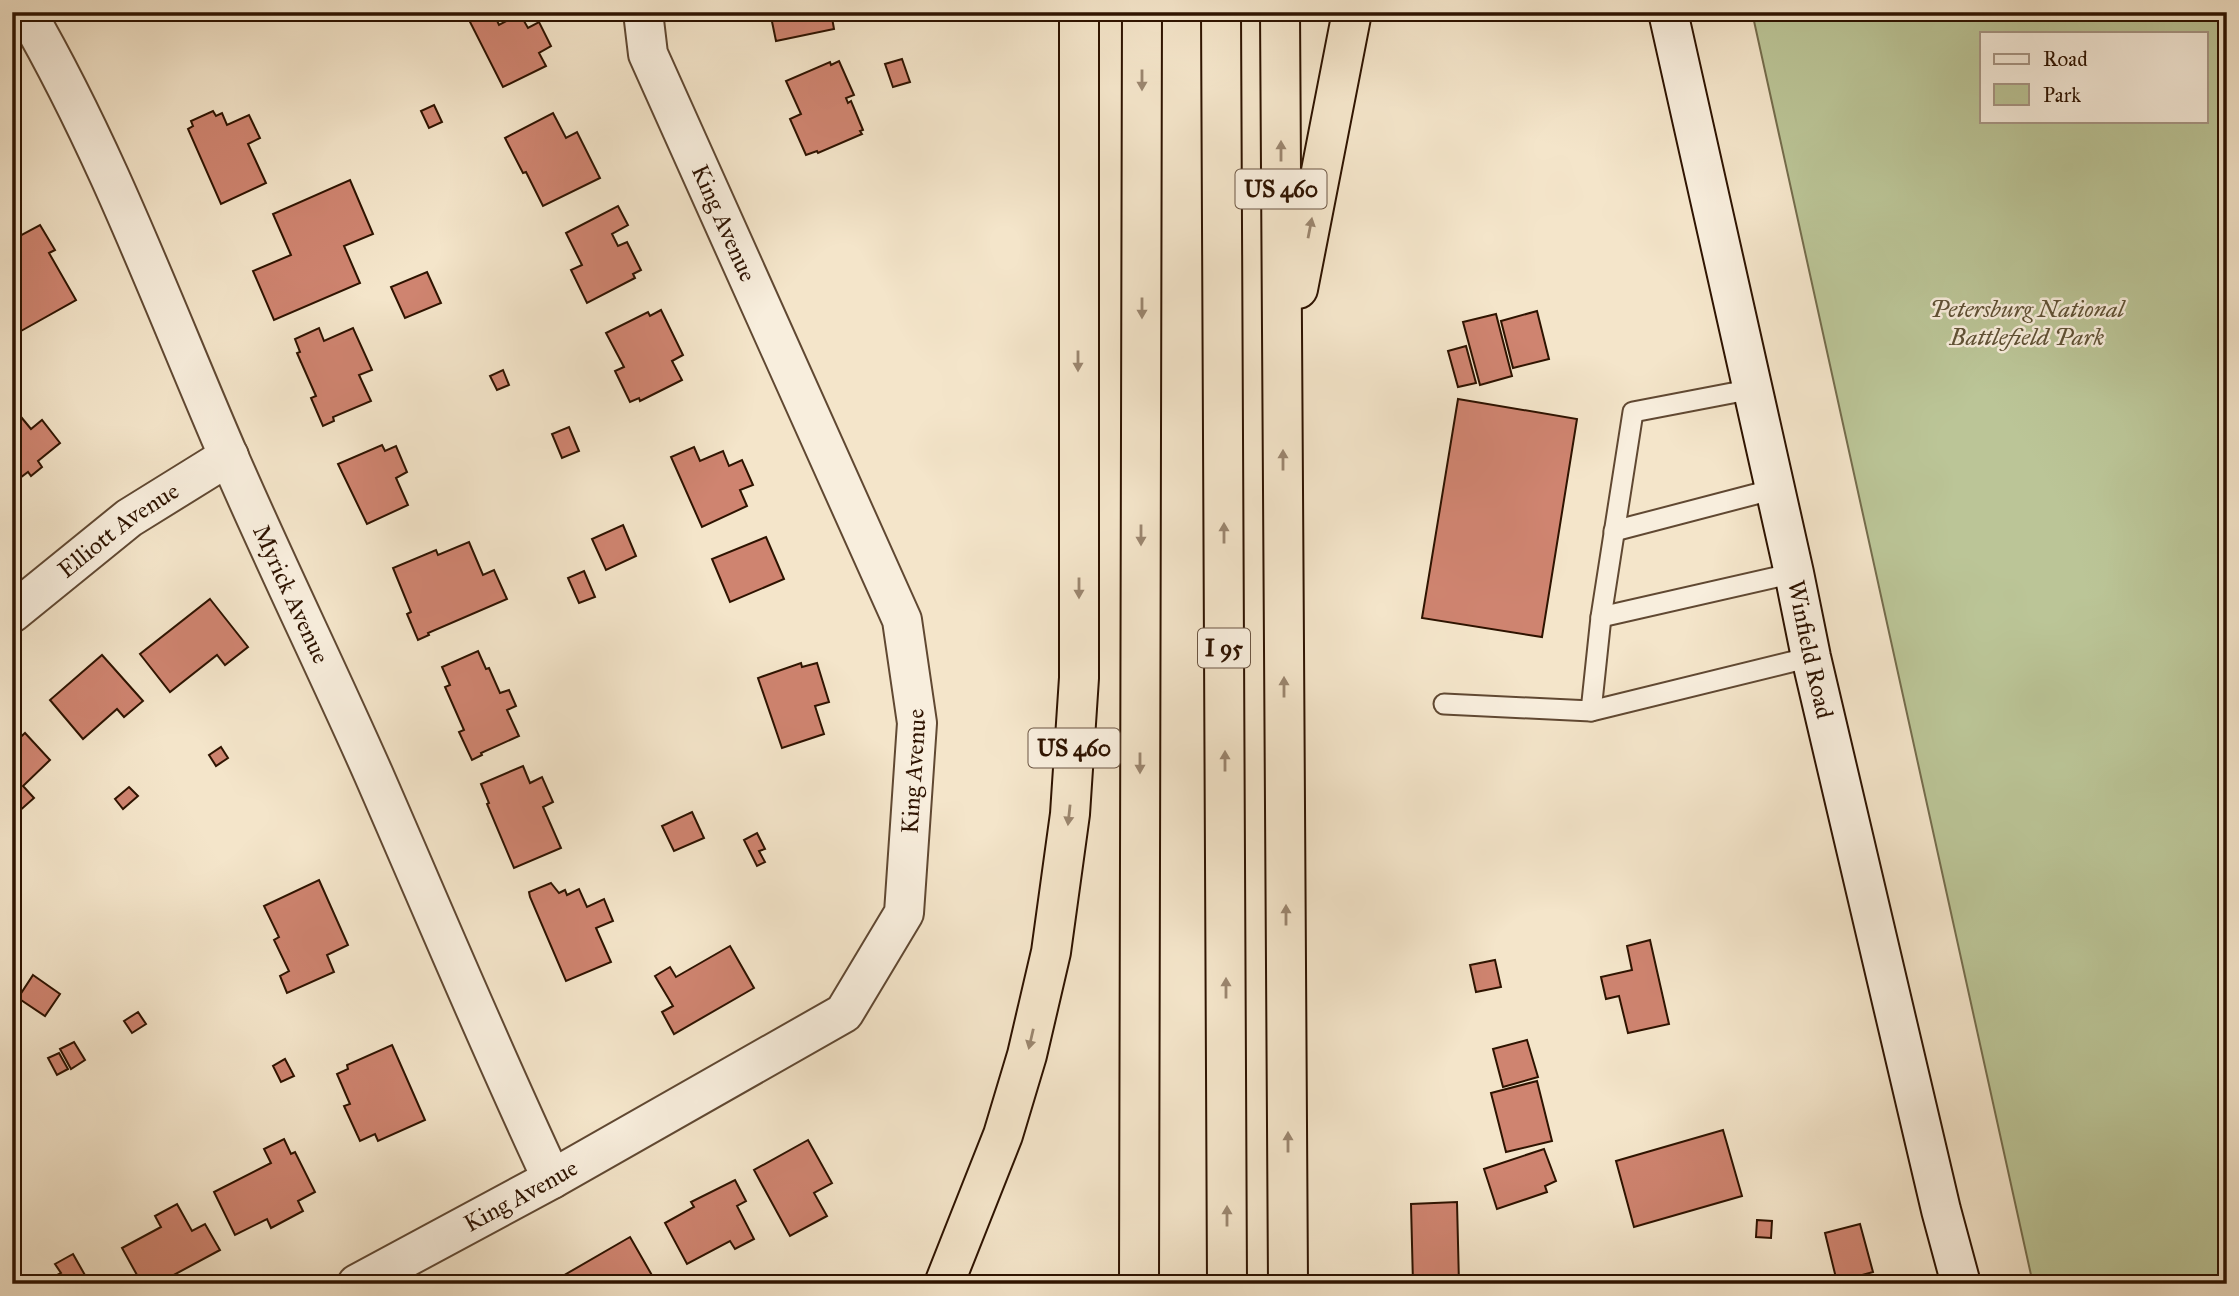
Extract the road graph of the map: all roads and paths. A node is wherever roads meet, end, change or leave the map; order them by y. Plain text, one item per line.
1 (26, 12) edge
2 (643, 12) edge
3 (1060, 12) edge
4 (1079, 12) edge
5 (1142, 12) edge
6 (1221, 12) edge
7 (1280, 12) edge
8 (1352, 12) edge
9 (1668, 12) edge
10 (1078, 194) junction
11 (1282, 367) junction
12 (1753, 389) junction
13 (229, 456) junction
14 (1775, 489) junction
15 (1614, 531) junction
16 (1794, 573) junction
17 (12, 613) edge
18 (1601, 617) junction
19 (1811, 657) junction
20 (1444, 704) dead end
21 (1591, 711) junction
22 (552, 1179) junction
23 (357, 1284) edge
24 (944, 1284) edge
25 (1139, 1284) edge
26 (1227, 1284) edge
27 (1289, 1284) edge
28 (1961, 1284) edge

1 - 13 street, Myrick Avenue
2 - 22 street, King Avenue
3 - 10 highway
4 - 10 highway, US 460
5 -> 25 highway
26 -> 6 highway, I 95
11 -> 7 highway, US 460
11 -> 8 highway
9 - 12 street, Winfield Road
10 -> 24 highway, US 460
27 -> 11 highway, US 460
12 - 14 street, Winfield Road
12 - 15 lane
13 - 17 street, Elliott Avenue
13 - 22 street, Myrick Avenue
14 - 15 lane
14 - 16 street, Winfield Road
15 - 18 lane
16 - 18 lane
16 - 19 street, Winfield Road
18 - 21 lane
19 - 21 lane
19 - 28 street, Winfield Road
20 - 21 lane
22 - 23 street, King Avenue

